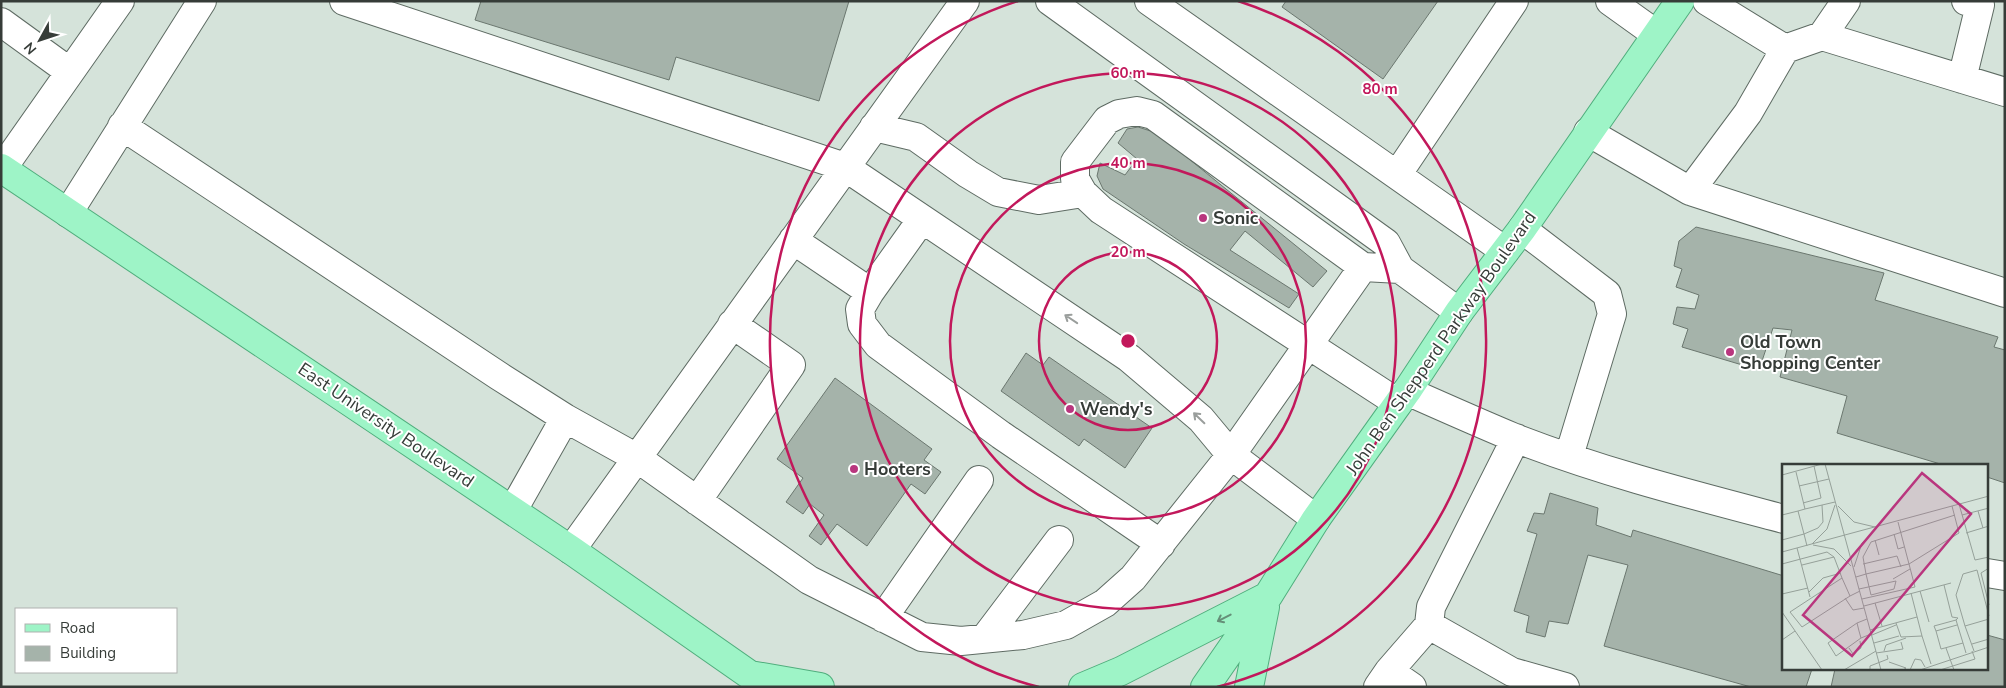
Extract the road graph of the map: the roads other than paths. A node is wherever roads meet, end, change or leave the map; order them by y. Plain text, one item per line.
1 (120, 1) edge
2 (202, 1) edge
3 (344, 1) edge
4 (964, 1) edge
5 (1050, 1) edge
6 (1149, 1) edge
7 (1514, 1) edge
8 (1610, 1) edge
9 (1680, 1) edge
10 (1707, 1) edge
11 (1846, 1) edge
12 (1966, 1) edge
13 (1, 22) edge
14 (1656, 34) junction
15 (1822, 36) junction
16 (1785, 49) junction
17 (70, 72) junction
18 (1962, 79) junction
19 (2005, 92) edge
20 (122, 126) junction
21 (874, 127) junction
22 (1588, 132) junction
23 (2, 168) edge
24 (845, 168) junction
25 (1397, 175) junction
26 (1690, 191) junction
27 (1082, 193) junction
28 (68, 213) junction
29 (922, 219) junction
30 (1522, 229) junction
31 (793, 240) junction
32 (1505, 251) junction
33 (1363, 267) junction
34 (1400, 269) junction
35 (870, 292) junction
36 (2005, 293) edge
37 (1459, 312) junction
38 (732, 324) junction
39 (1309, 345) junction
40 (1403, 397) junction
41 (565, 418) junction
42 (1516, 438) junction
43 (1231, 455) junction
44 (1569, 456) junction
45 (636, 458) junction
46 (979, 480) dead end
47 (697, 501) junction
48 (513, 510) junction
49 (1782, 518) edge
50 (1316, 519) junction
51 (1059, 540) dead end
52 (1161, 544) junction
53 (571, 550) junction
54 (1988, 573) edge
55 (2005, 576) edge
56 (1268, 596) junction
57 (883, 618) junction
58 (1429, 624) junction
59 (985, 638) junction
60 (1384, 679) edge
61 (758, 683) edge
62 (820, 687) edge
63 (1083, 687) edge
64 (1205, 687) edge
65 (1249, 687) edge
66 (1412, 687) edge
67 (1565, 687) edge

1 - 17 lane
2 - 20 lane
3 - 24 lane
4 - 21 lane
5 - 34 lane
6 - 25 lane
7 - 25 lane
8 - 14 lane
9 - 14 main road, John Ben Shepperd Parkway Boulevard
10 - 16 lane
11 - 15 lane
12 - 18 lane
13 - 17 lane
14 - 22 main road, John Ben Shepperd Parkway Boulevard
15 - 16 lane
15 - 18 lane
16 - 26 lane
17 - 23 lane
18 - 19 lane
20 - 28 lane
20 - 41 lane
21 - 24 lane
21 - 27 lane
22 - 26 lane
22 - 30 main road, John Ben Shepperd Parkway Boulevard
23 - 28 main road, East University Boulevard
24 - 29 lane
24 - 31 lane
25 - 32 lane
26 - 36 lane
27 - 33 lane
27 - 39 lane
28 - 48 main road, East University Boulevard
29 - 35 lane
43 -> 29 lane
30 - 32 main road, John Ben Shepperd Parkway Boulevard
30 - 44 lane
31 - 35 lane
31 - 38 lane
32 - 37 main road, John Ben Shepperd Parkway Boulevard
33 - 34 lane
33 - 39 lane
34 - 37 lane
35 - 52 lane
37 - 40 main road, John Ben Shepperd Parkway Boulevard
38 - 45 lane
38 - 47 lane
39 - 40 lane
39 - 43 lane
40 - 42 lane
40 - 50 main road, John Ben Shepperd Parkway Boulevard
41 - 45 lane
41 - 48 lane
42 - 44 lane
42 - 58 lane
43 - 50 lane
43 - 52 lane
44 - 49 lane
45 - 47 lane
45 - 53 lane
46 - 57 lane
47 - 57 lane
48 - 53 main road, East University Boulevard
50 - 56 main road, John Ben Shepperd Parkway Boulevard
51 - 59 lane
52 - 59 lane
53 - 61 main road, East University Boulevard
54 - 55 lane
56 -> 63 main road
56 - 64 main road, John Ben Shepperd Parkway Boulevard
56 - 65 main road
57 - 59 lane
58 - 60 lane
58 - 67 lane
60 - 66 lane
61 - 62 main road

